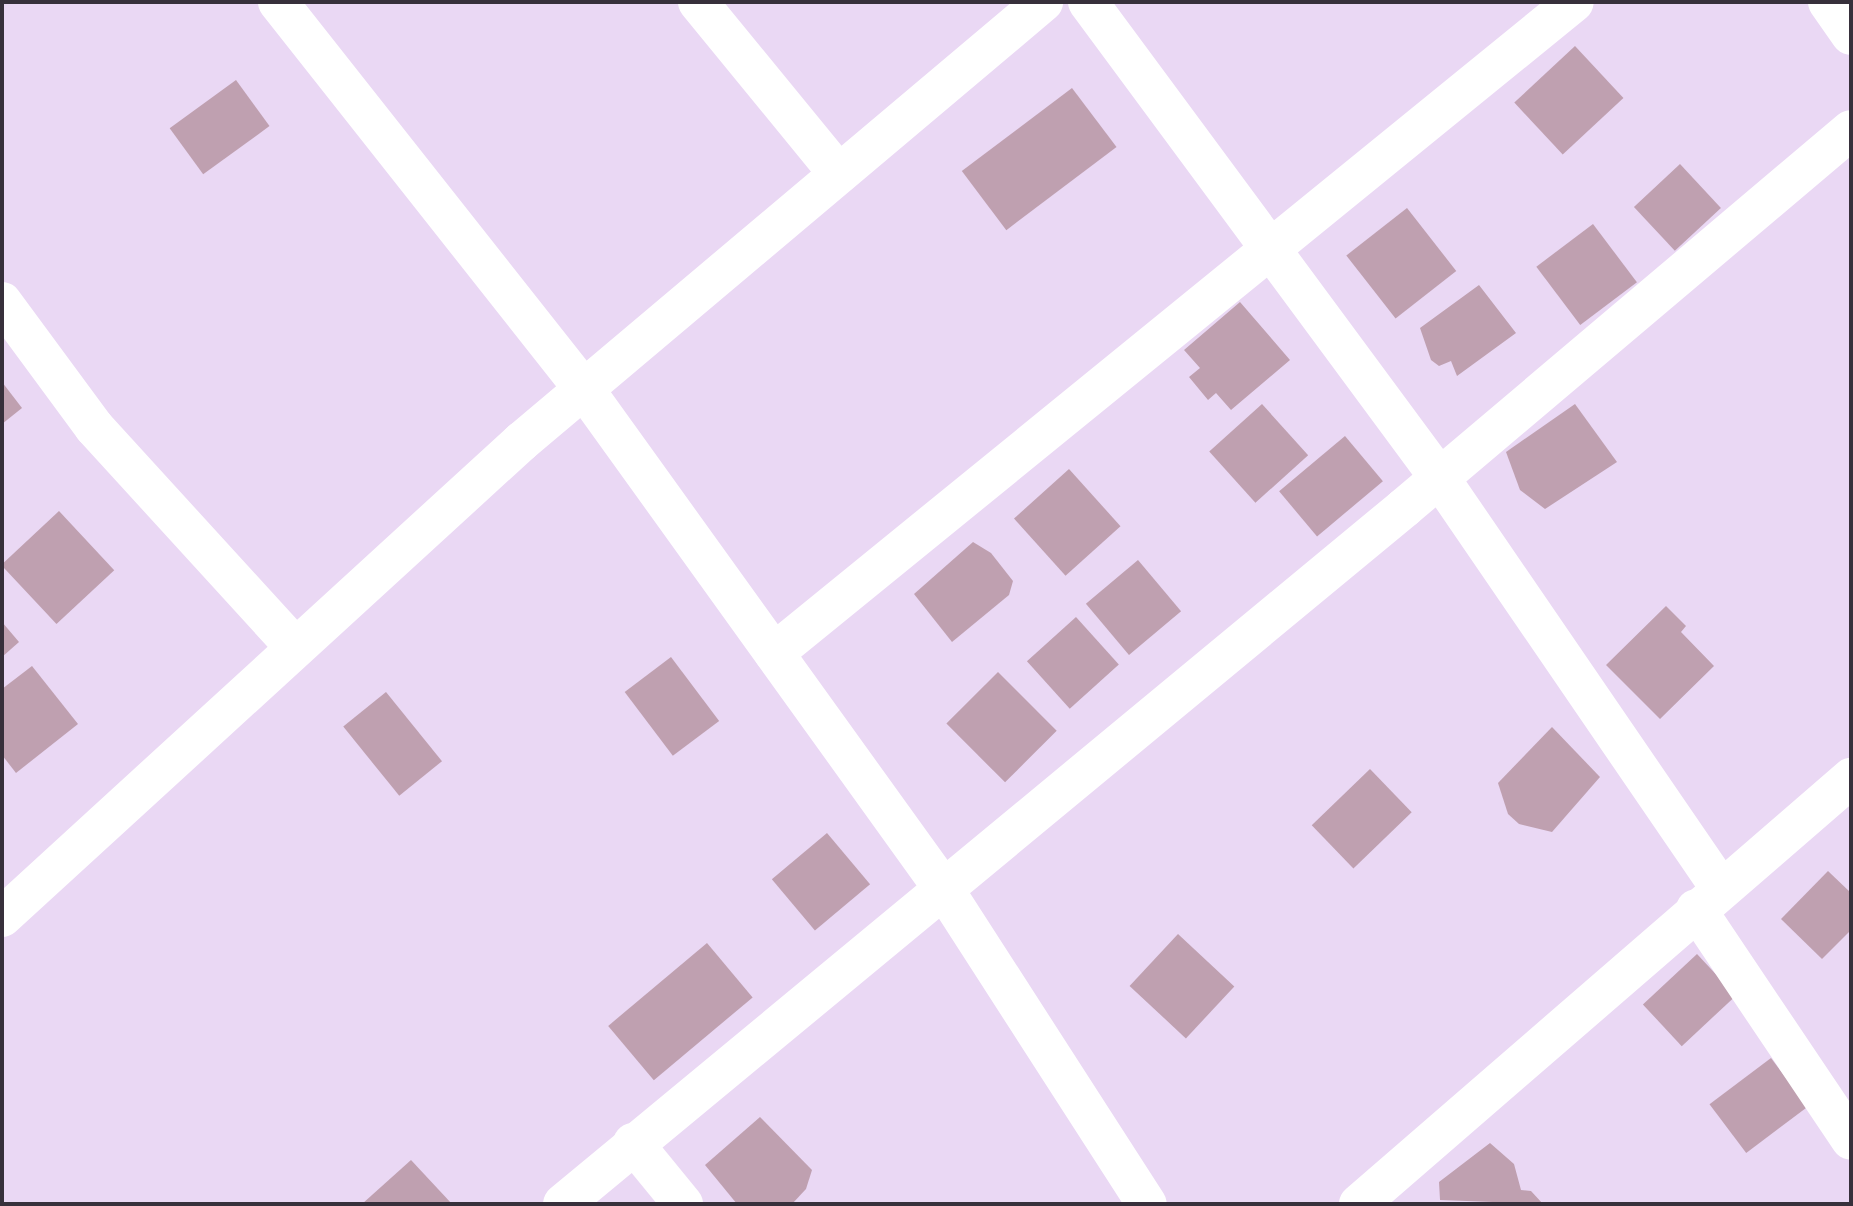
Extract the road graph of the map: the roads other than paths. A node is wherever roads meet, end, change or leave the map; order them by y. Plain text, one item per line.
1 (278, 2) edge
2 (698, 2) edge
3 (1043, 2) edge
4 (1088, 2) edge
5 (1574, 2) edge
6 (1828, 2) edge
7 (1851, 35) edge
8 (1851, 130) edge
9 (839, 174) junction
10 (1269, 247) junction
11 (2, 302) edge
12 (584, 389) junction
13 (1439, 477) junction
14 (296, 648) junction
15 (774, 653) junction
16 (1851, 778) edge
17 (943, 888) junction
18 (1708, 899) junction
19 (2, 917) edge
20 (1851, 1140) edge
21 (633, 1143) junction
22 (563, 1204) edge
23 (683, 1204) edge
24 (1147, 1204) edge
25 (1359, 1204) edge

1 - 12 street
2 - 9 street
3 - 9 street
4 - 10 street
5 - 10 street
6 - 7 street
8 - 13 street
9 - 12 street
10 - 13 street
10 - 15 street
11 - 14 street
12 - 14 street
12 - 15 street
13 - 17 street
13 - 18 street
14 - 19 street
15 - 17 street
16 - 18 street
17 - 21 street
17 - 24 street
18 - 20 street
18 - 25 street
21 - 22 street
21 - 23 street

